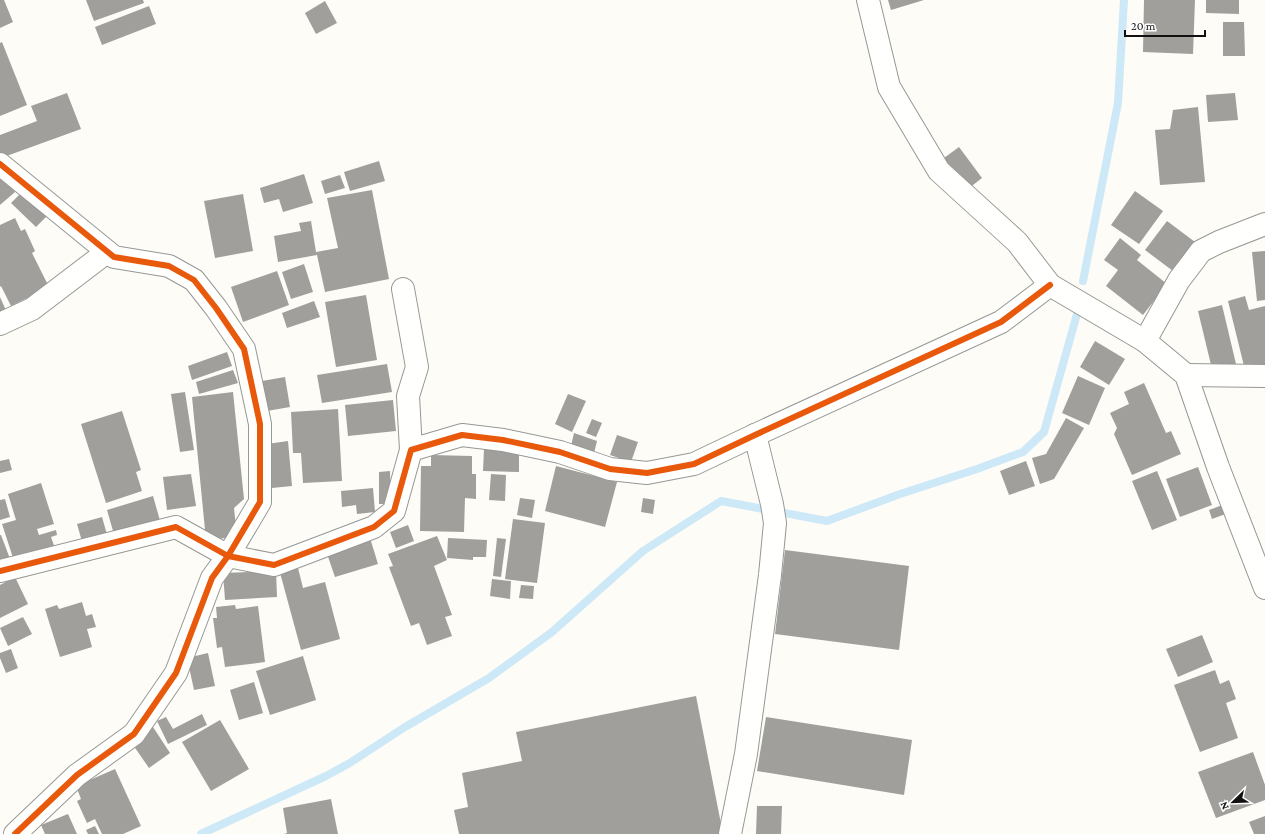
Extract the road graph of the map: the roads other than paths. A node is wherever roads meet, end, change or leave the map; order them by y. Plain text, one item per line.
1 (868, 0) edge
2 (0, 164) edge
3 (1265, 224) edge
4 (107, 252) junction
5 (1050, 285) junction
6 (403, 289) dead end
7 (0, 324) edge
8 (1145, 342) junction
9 (1186, 375) junction
10 (1265, 376) edge
11 (755, 435) junction
12 (411, 450) junction
13 (228, 556) junction
14 (0, 570) edge
15 (1265, 588) edge
16 (15, 834) edge
17 (730, 834) edge

1 - 5 street
2 - 4 street
3 - 8 street
4 - 7 street
4 - 13 street
5 - 8 street
5 - 11 street
6 - 12 street
8 - 9 street
9 - 10 street
9 - 15 street
11 - 12 street
11 - 17 street
12 - 13 street
13 - 14 street
13 - 16 street

